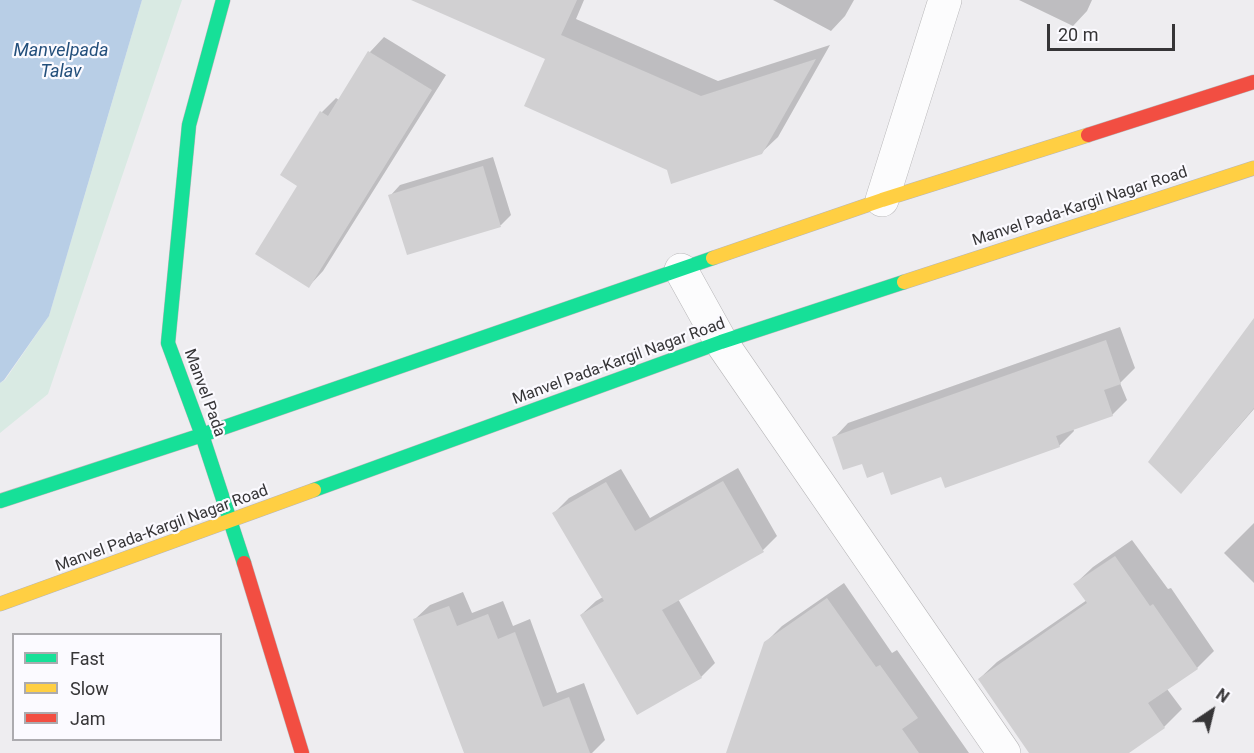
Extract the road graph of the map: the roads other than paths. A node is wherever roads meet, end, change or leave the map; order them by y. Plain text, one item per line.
1 (223, 0) edge
2 (945, 0) edge
3 (1254, 82) edge
4 (1254, 168) edge
5 (882, 200) junction
6 (681, 270) junction
7 (721, 342) junction
8 (202, 435) junction
9 (0, 501) edge
10 (231, 521) junction
11 (0, 604) edge
12 (302, 753) edge
13 (1004, 753) edge

1 - 8 street, Manvel Pada
2 - 5 street
3 - 5 street
4 - 7 street, Manvel Pada-Kargil Nagar Road
5 - 6 street
6 - 7 street
6 - 8 street
7 - 10 street, Manvel Pada-Kargil Nagar Road
7 - 13 street
8 - 9 street
8 - 10 street, Manvel Pada
10 - 11 street, Manvel Pada-Kargil Nagar Road
10 - 12 street, Manvel Pada

